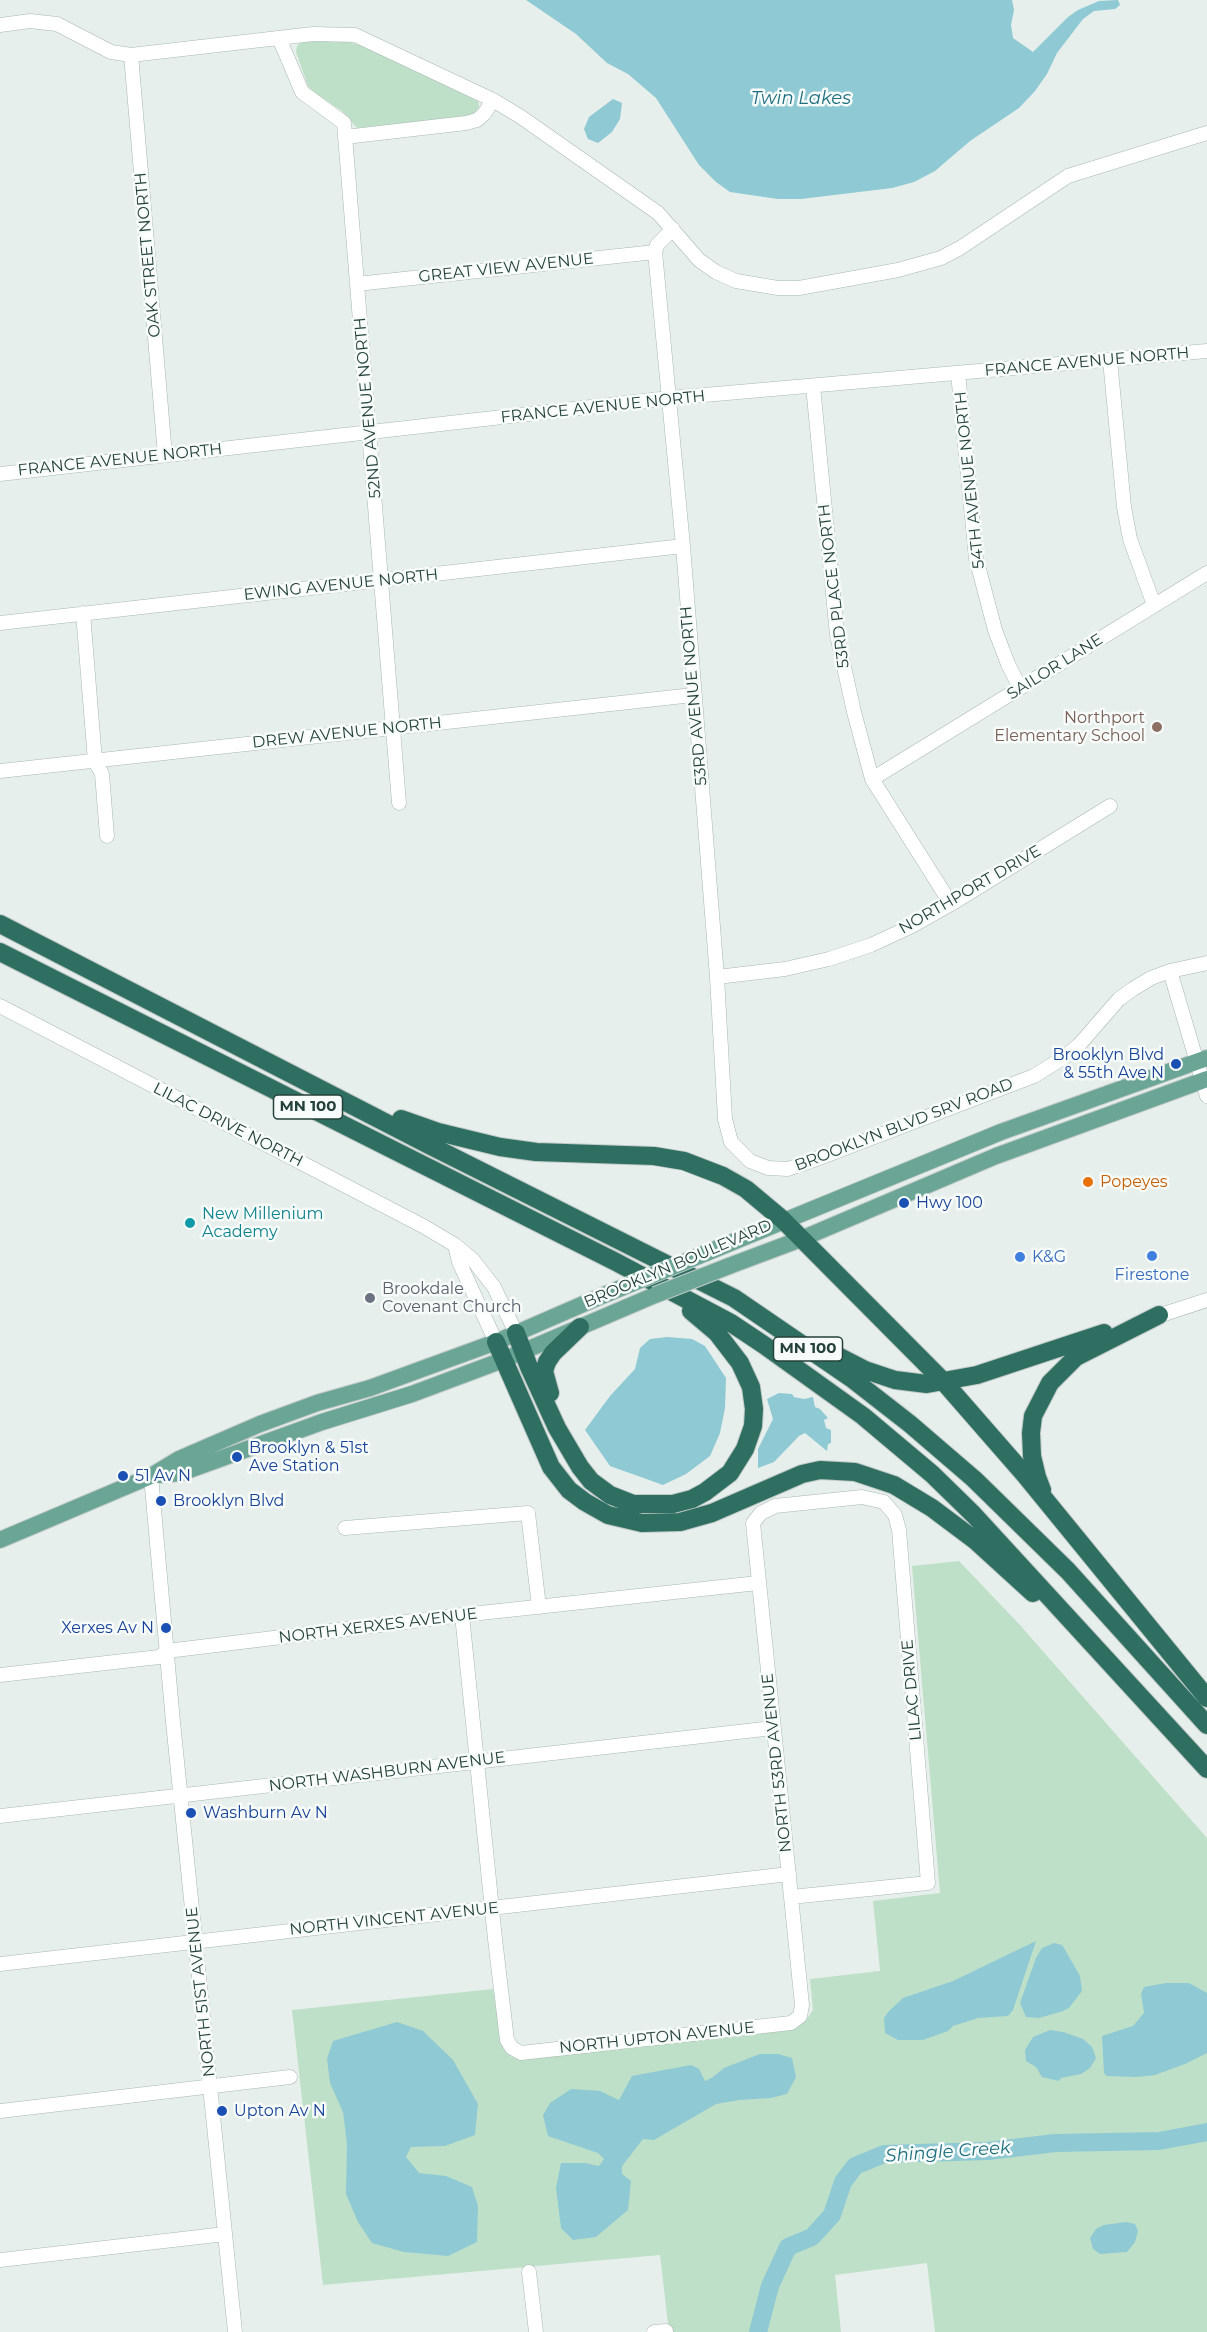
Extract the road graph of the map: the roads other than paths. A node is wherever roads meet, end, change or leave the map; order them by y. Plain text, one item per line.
1 (0, 25) edge
2 (279, 38) junction
3 (131, 56) junction
4 (493, 100) junction
5 (1207, 133) edge
6 (345, 137) junction
7 (673, 229) junction
8 (655, 252) junction
9 (357, 284) junction
10 (1207, 351) edge
11 (1110, 360) junction
12 (958, 373) junction
13 (813, 386) junction
14 (670, 398) junction
15 (370, 432) junction
16 (165, 455) junction
17 (0, 474) edge
18 (682, 546) junction
19 (1207, 573) edge
20 (382, 580) junction
21 (1154, 605) junction
22 (83, 613) junction
23 (0, 622) edge
24 (1020, 688) junction
25 (693, 694) junction
26 (394, 728) junction
27 (94, 761) junction
28 (0, 771) edge
29 (872, 779) junction
30 (399, 803) dead end
31 (1110, 806) dead end
32 (107, 836) dead end
33 (951, 904) junction
34 (0, 924) edge
35 (0, 952) edge
36 (1207, 963) edge
37 (1170, 971) junction
38 (717, 977) junction
39 (0, 1006) edge
40 (1202, 1060) edge
41 (1206, 1085) edge
42 (323, 1089) junction
43 (750, 1161) joint
44 (783, 1220) junction
45 (801, 1239) junction
46 (455, 1245) junction
47 (616, 1262) junction
48 (734, 1298) junction
49 (1207, 1300) edge
50 (1159, 1315) junction
51 (580, 1327) junction
52 (516, 1333) junction
53 (1104, 1333) joint
54 (496, 1342) junction
55 (523, 1352) junction
56 (503, 1360) junction
57 (943, 1381) junction
58 (580, 1467) junction
59 (151, 1476) junction
60 (884, 1502) joint
61 (1050, 1505) junction
62 (345, 1528) dead end
63 (0, 1540) edge
64 (758, 1583) junction
65 (539, 1607) junction
66 (462, 1615) junction
67 (167, 1651) junction
68 (1119, 1673) junction
69 (0, 1675) edge
70 (1207, 1698) edge
71 (1207, 1725) edge
72 (773, 1728) junction
73 (477, 1762) junction
74 (1207, 1769) edge
75 (181, 1796) junction
76 (0, 1816) edge
77 (789, 1874) junction
78 (791, 1897) junction
79 (492, 1909) junction
80 (196, 1941) junction
81 (0, 1964) edge
82 (800, 2016) joint
83 (290, 2077) dead end
84 (211, 2086) junction
85 (0, 2111) edge
86 (225, 2234) junction
87 (0, 2260) edge
88 (529, 2272) dead end
89 (235, 2332) edge
90 (536, 2332) edge

1 - 3 street
2 - 3 street
2 - 4 street
2 - 6 street, 52ND AVENUE NORTH
3 - 16 street, OAK STREET NORTH
4 - 6 street
4 - 7 street
5 - 7 street
6 - 9 street, 52ND AVENUE NORTH
7 - 8 street
8 - 9 street, GREAT VIEW AVENUE
8 - 14 street, 53RD AVENUE NORTH
9 - 15 street, 52ND AVENUE NORTH
10 - 11 street, FRANCE AVENUE NORTH
11 - 12 street, FRANCE AVENUE NORTH
11 - 21 street
12 - 13 street, FRANCE AVENUE NORTH
12 - 24 street, 54TH AVENUE NORTH
13 - 14 street, FRANCE AVENUE NORTH
13 - 29 street, 53RD PLACE NORTH
14 - 15 street, FRANCE AVENUE NORTH
14 - 18 street, 53RD AVENUE NORTH
15 - 16 street, FRANCE AVENUE NORTH
15 - 20 street, 52ND AVENUE NORTH
16 - 17 street, FRANCE AVENUE NORTH
18 - 20 street, EWING AVENUE NORTH
18 - 25 street, 53RD AVENUE NORTH
19 - 21 street, SAILOR LANE
20 - 22 street, EWING AVENUE NORTH
20 - 26 street, 52ND AVENUE NORTH
21 - 24 street, SAILOR LANE
22 - 23 street, EWING AVENUE NORTH
22 - 27 street
24 - 29 street, SAILOR LANE
25 - 26 street, DREW AVENUE NORTH
25 - 38 street, 53RD AVENUE NORTH
26 - 27 street, DREW AVENUE NORTH
26 - 30 street, 52ND AVENUE NORTH
27 - 28 street, DREW AVENUE NORTH
27 - 32 street
29 - 33 street, 53RD PLACE NORTH
31 - 33 street, NORTHPORT DRIVE
33 - 38 street, NORTHPORT DRIVE
34 - 42 highway, MN 100
35 - 47 highway, MN 100
36 - 37 street, BROOKLYN BLVD SRV ROAD
37 - 40 street
37 - 43 street, BROOKLYN BLVD SRV ROAD
38 - 43 street, 53RD AVENUE NORTH
39 - 46 street, LILAC DRIVE NORTH
40 - 41 street
40 - 44 main road, BROOKLYN BOULEVARD
41 - 45 main road, BROOKLYN BOULEVARD
42 - 44 highway
42 - 48 highway, MN 100
44 - 45 highway
44 - 52 main road, BROOKLYN BOULEVARD, bridge
45 - 51 main road, BROOKLYN BOULEVARD, bridge
45 - 57 highway
46 - 52 street, LILAC DRIVE NORTH
46 - 54 street
47 - 58 highway
47 - 68 highway, MN 100
48 - 57 highway
48 - 71 highway, MN 100
49 - 50 street
50 - 53 street
50 - 61 highway
51 - 55 main road, BROOKLYN BOULEVARD
51 - 58 highway
52 - 54 main road, BROOKLYN BOULEVARD
52 - 55 highway
53 - 57 highway
54 - 56 highway
54 - 59 main road, BROOKLYN BOULEVARD
55 - 56 main road, BROOKLYN BOULEVARD
55 - 58 highway
56 - 59 main road, BROOKLYN BOULEVARD
56 - 68 highway
57 - 61 highway
59 - 63 main road, BROOKLYN BOULEVARD
59 - 67 street, NORTH 51ST AVENUE
60 - 64 street, NORTH 53RD AVENUE
60 - 78 street, LILAC DRIVE
61 - 70 highway
62 - 65 street
64 - 65 street, NORTH XERXES AVENUE
64 - 72 street, NORTH 53RD AVENUE
65 - 66 street, NORTH XERXES AVENUE
66 - 67 street, NORTH XERXES AVENUE
66 - 73 street
67 - 69 street, NORTH XERXES AVENUE
67 - 75 street, NORTH 51ST AVENUE
68 - 74 highway, MN 100
72 - 73 street, NORTH WASHBURN AVENUE
72 - 77 street, NORTH 53RD AVENUE
73 - 75 street, NORTH WASHBURN AVENUE
73 - 79 street
75 - 76 street, NORTH WASHBURN AVENUE
75 - 80 street, NORTH 51ST AVENUE
77 - 78 street, NORTH 53RD AVENUE
77 - 79 street, NORTH VINCENT AVENUE
78 - 82 street, NORTH 53RD AVENUE
79 - 80 street, NORTH VINCENT AVENUE
79 - 82 street, NORTH UPTON AVENUE
80 - 81 street, NORTH VINCENT AVENUE
80 - 84 street, NORTH 51ST AVENUE
83 - 84 street
84 - 85 street
84 - 86 street, NORTH 51ST AVENUE
86 - 87 street
86 - 89 street, NORTH 51ST AVENUE
88 - 90 street

